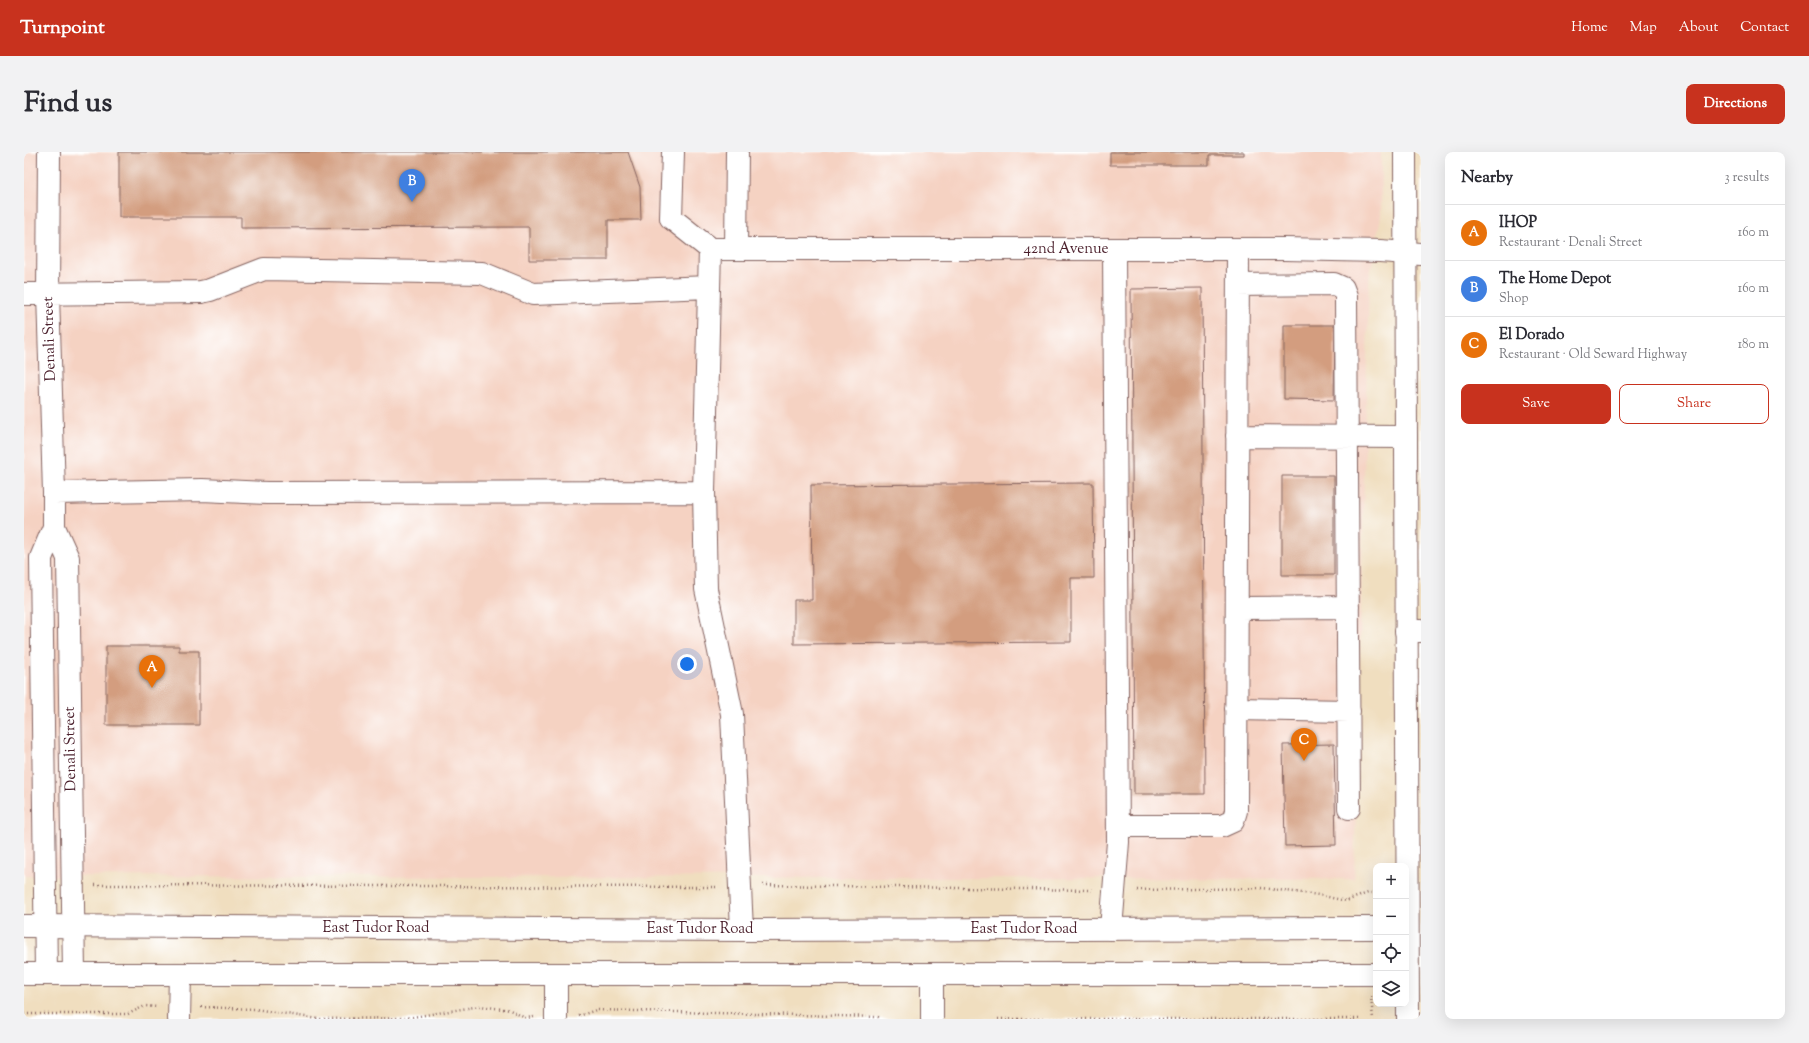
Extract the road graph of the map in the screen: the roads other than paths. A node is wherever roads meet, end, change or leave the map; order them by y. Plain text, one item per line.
1 (48, 152) edge
2 (673, 152) edge
3 (737, 152) edge
4 (1405, 152) edge
5 (710, 249) junction
6 (736, 249) junction
7 (1238, 249) junction
8 (1114, 250) junction
9 (1413, 254) edge
10 (1238, 285) junction
11 (709, 287) junction
12 (24, 294) edge
13 (48, 294) junction
14 (1237, 436) junction
15 (1347, 437) junction
16 (1406, 437) junction
17 (704, 492) junction
18 (54, 493) junction
19 (54, 527) junction
20 (1348, 607) junction
21 (1237, 608) junction
22 (1413, 631) edge
23 (1236, 709) junction
24 (1349, 711) junction
25 (1349, 808) dead end
26 (1118, 826) junction
27 (24, 926) edge
28 (46, 926) junction
29 (74, 926) junction
30 (1373, 928) edge
31 (1411, 928) edge
32 (1111, 929) junction
33 (742, 930) junction
34 (24, 974) edge
35 (46, 974) junction
36 (74, 974) junction
37 (180, 974) junction
38 (556, 974) junction
39 (1373, 974) edge
40 (1411, 974) edge
41 (932, 975) junction
42 (179, 1013) edge
43 (556, 1018) edge
44 (932, 1019) edge
45 (1408, 1019) edge

1 - 13 main road, Denali Street
2 - 5 main road
3 - 6 main road
4 - 9 main road
5 - 6 main road, 42nd Avenue
5 - 11 main road
6 - 8 main road, 42nd Avenue
7 - 8 main road, 42nd Avenue
7 - 9 main road, 42nd Avenue
7 - 10 main road
8 - 26 main road
9 - 16 main road
10 - 14 main road
10 - 15 main road
11 - 13 main road
11 - 17 main road
12 - 13 main road
13 - 18 main road, Denali Street
14 - 15 main road
14 - 21 main road
15 - 16 main road
15 - 20 main road
16 - 22 main road
17 - 18 main road
17 - 33 main road
18 - 19 main road, Denali Street
19 - 28 main road, Denali Street
19 - 29 main road, Denali Street
20 - 21 main road
20 - 24 main road
21 - 23 main road
22 - 31 main road
23 - 24 main road
23 - 26 main road
24 - 25 main road
26 - 32 main road
27 - 28 main road, East Tudor Road
28 - 29 main road, East Tudor Road
28 - 35 main road, Denali Street
29 - 33 main road, East Tudor Road
29 - 36 main road, Denali Street
30 - 32 main road, East Tudor Road
31 - 40 main road
32 - 33 main road, East Tudor Road
34 - 35 main road
35 - 36 main road
36 - 37 main road
37 - 38 main road
37 - 42 main road
38 - 41 main road
38 - 43 main road
39 - 41 main road
40 - 45 main road
41 - 44 main road

